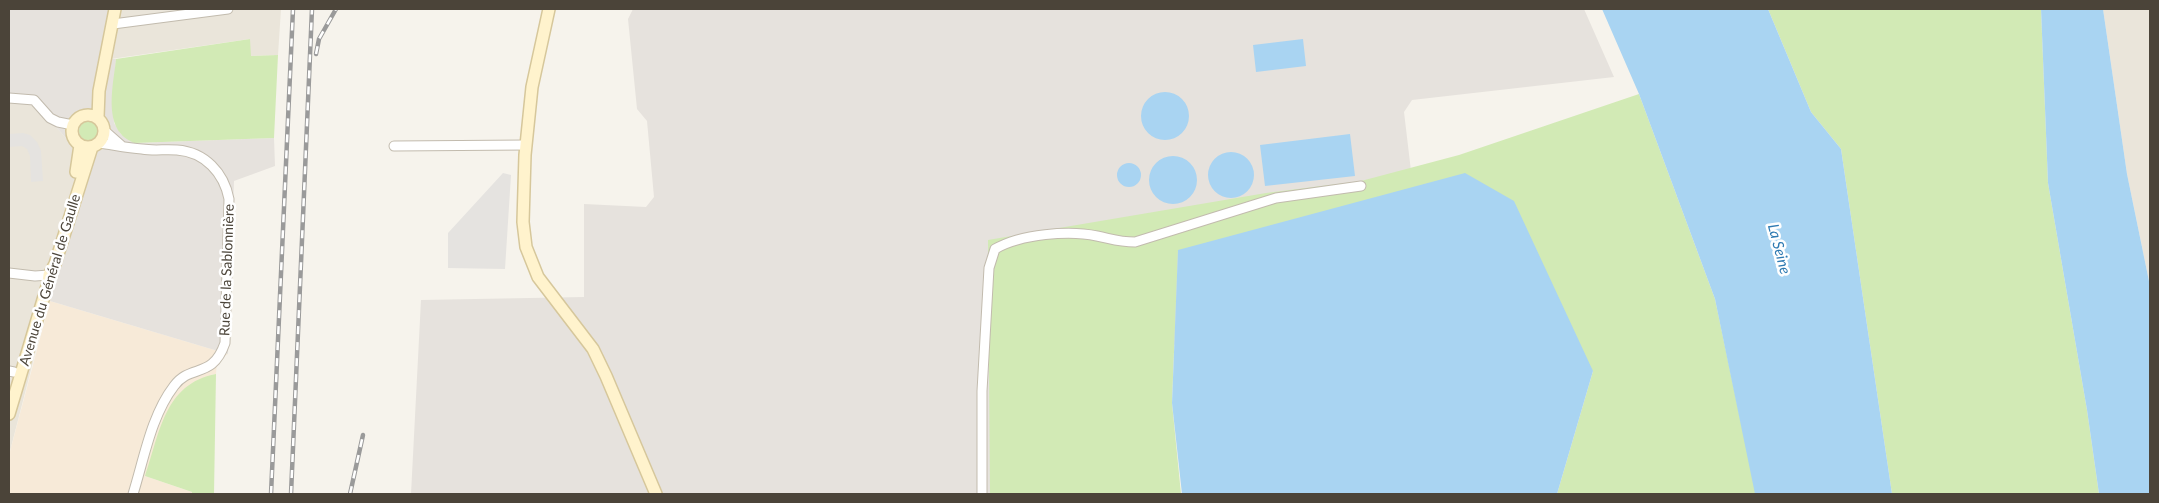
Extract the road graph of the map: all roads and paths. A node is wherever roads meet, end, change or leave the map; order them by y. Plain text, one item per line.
1 (116, 9) edge
2 (228, 9) edge
3 (549, 9) edge
4 (113, 24) junction
5 (99, 90) junction
6 (9, 98) edge
7 (85, 114) junction
8 (98, 117) junction
9 (73, 125) junction
10 (105, 131) junction
11 (90, 145) junction
12 (526, 145) junction
13 (122, 146) junction
14 (394, 146) dead end
15 (1361, 186) dead end
16 (9, 273) edge
17 (45, 275) junction
18 (11, 371) edge
19 (9, 388) edge
20 (9, 414) edge
21 (132, 494) edge
22 (656, 494) edge
23 (982, 494) edge

1 - 4 main road
2 - 4 street
3 - 12 main road
4 - 5 main road
5 - 7 main road
5 - 8 main road
6 - 9 street
7 - 8 main road
7 - 9 main road
8 - 10 main road
9 - 11 main road
10 - 11 main road
10 - 13 street
11 - 13 street
11 - 17 main road, Avenue du Général de Gaulle
12 - 14 street
12 - 22 main road
13 - 21 street, Rue de la Sablonnière
15 - 23 street
16 - 17 street
17 - 18 main road, Avenue du Général de Gaulle
17 - 20 main road, Avenue du Général de Gaulle
18 - 19 main road, Avenue du Général de Gaulle

